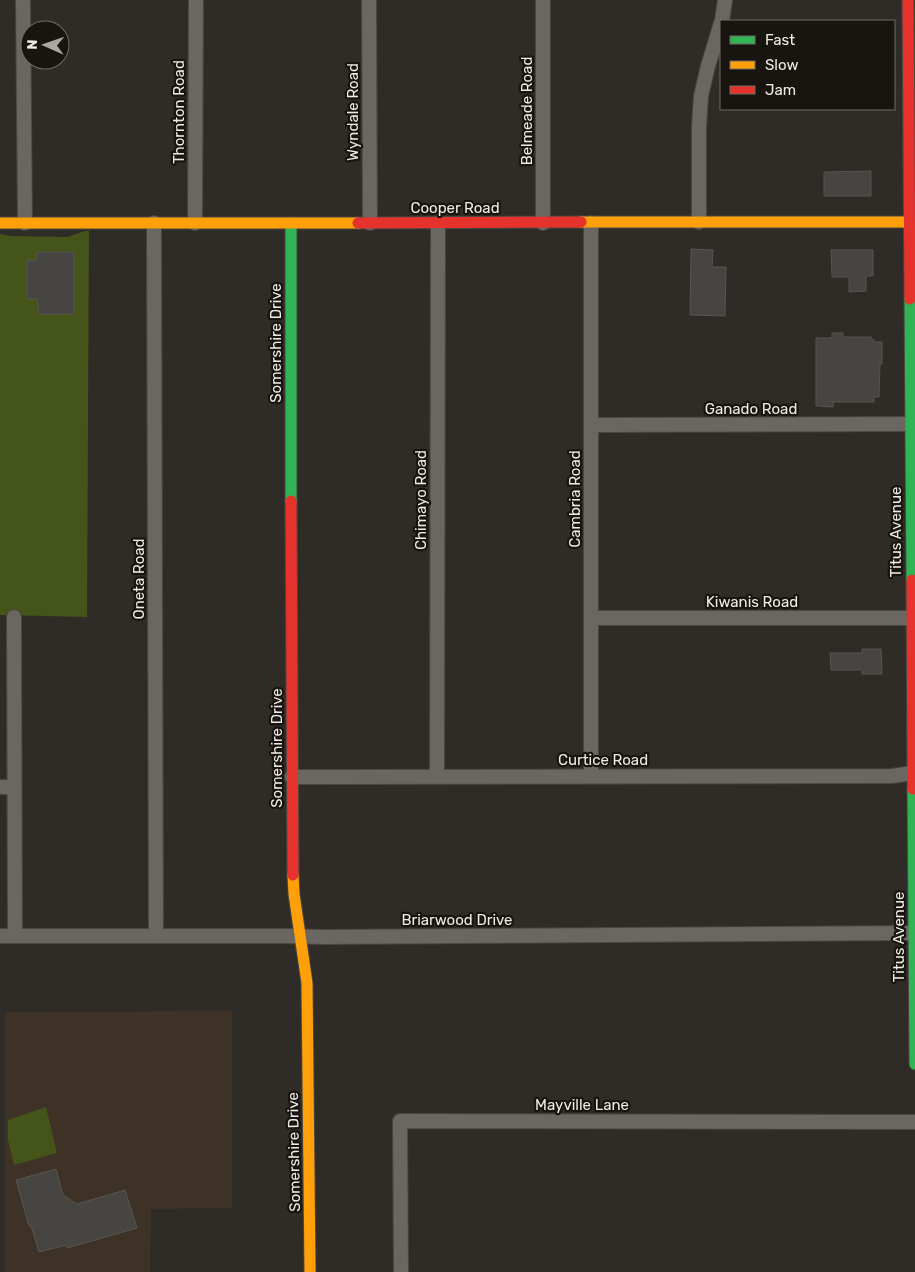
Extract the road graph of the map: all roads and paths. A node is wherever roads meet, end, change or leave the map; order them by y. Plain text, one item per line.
1 (23, 0) edge
2 (196, 0) edge
3 (369, 0) edge
4 (543, 0) edge
5 (725, 0) edge
6 (908, 0) edge
7 (721, 20) edge
8 (720, 25) edge
9 (912, 130) edge
10 (699, 222) junction
11 (912, 222) edge
12 (0, 223) edge
13 (25, 223) junction
14 (154, 223) junction
15 (195, 223) junction
16 (291, 223) junction
17 (370, 223) junction
18 (438, 223) junction
19 (544, 223) junction
20 (591, 223) junction
21 (913, 387) edge
22 (911, 424) junction
23 (592, 425) junction
24 (913, 588) edge
25 (14, 616) dead end
26 (592, 618) junction
27 (912, 618) junction
28 (913, 773) junction
29 (437, 776) junction
30 (591, 776) junction
31 (292, 777) junction
32 (0, 787) edge
33 (14, 787) junction
34 (914, 933) edge
35 (156, 935) junction
36 (0, 936) edge
37 (15, 936) junction
38 (300, 936) junction
39 (915, 1064) edge
40 (915, 1122) edge
41 (310, 1272) edge
42 (401, 1272) edge

1 - 13 street
2 - 15 street, Thornton Road
3 - 17 street, Wyndale Road
4 - 19 street, Belmeade Road
5 - 7 street
6 - 9 street, Titus Avenue
8 - 10 street
9 - 11 street, Titus Avenue
10 - 11 street, Cooper Road
10 - 20 street, Cooper Road
11 - 21 street, Titus Avenue
12 - 13 street, Cooper Road
13 - 14 street, Cooper Road
14 - 15 street, Cooper Road
14 - 35 street, Oneta Road
15 - 16 street, Cooper Road
16 - 17 street, Cooper Road
16 - 31 street, Somershire Drive
17 - 18 street, Cooper Road
18 - 19 street, Cooper Road
18 - 29 street, Chimayo Road
19 - 20 street, Cooper Road
20 - 23 street, Cambria Road
21 - 22 street, Titus Avenue
22 - 23 street, Ganado Road
22 - 24 street, Titus Avenue
23 - 26 street, Cambria Road
24 - 27 street, Titus Avenue
25 - 33 street
26 - 27 street, Kiwanis Road
26 - 30 street, Cambria Road
27 - 28 street, Titus Avenue
28 - 30 street, Curtice Road
28 - 34 street, Titus Avenue
29 - 30 street, Curtice Road
29 - 31 street, Curtice Road
31 - 38 street, Somershire Drive
32 - 33 street
33 - 37 street
34 - 38 street, Briarwood Drive
34 - 39 street, Titus Avenue
35 - 37 street, Briarwood Drive
35 - 38 street, Briarwood Drive
36 - 37 street, Briarwood Drive
38 - 41 street, Somershire Drive
40 - 42 street, Mayville Lane

